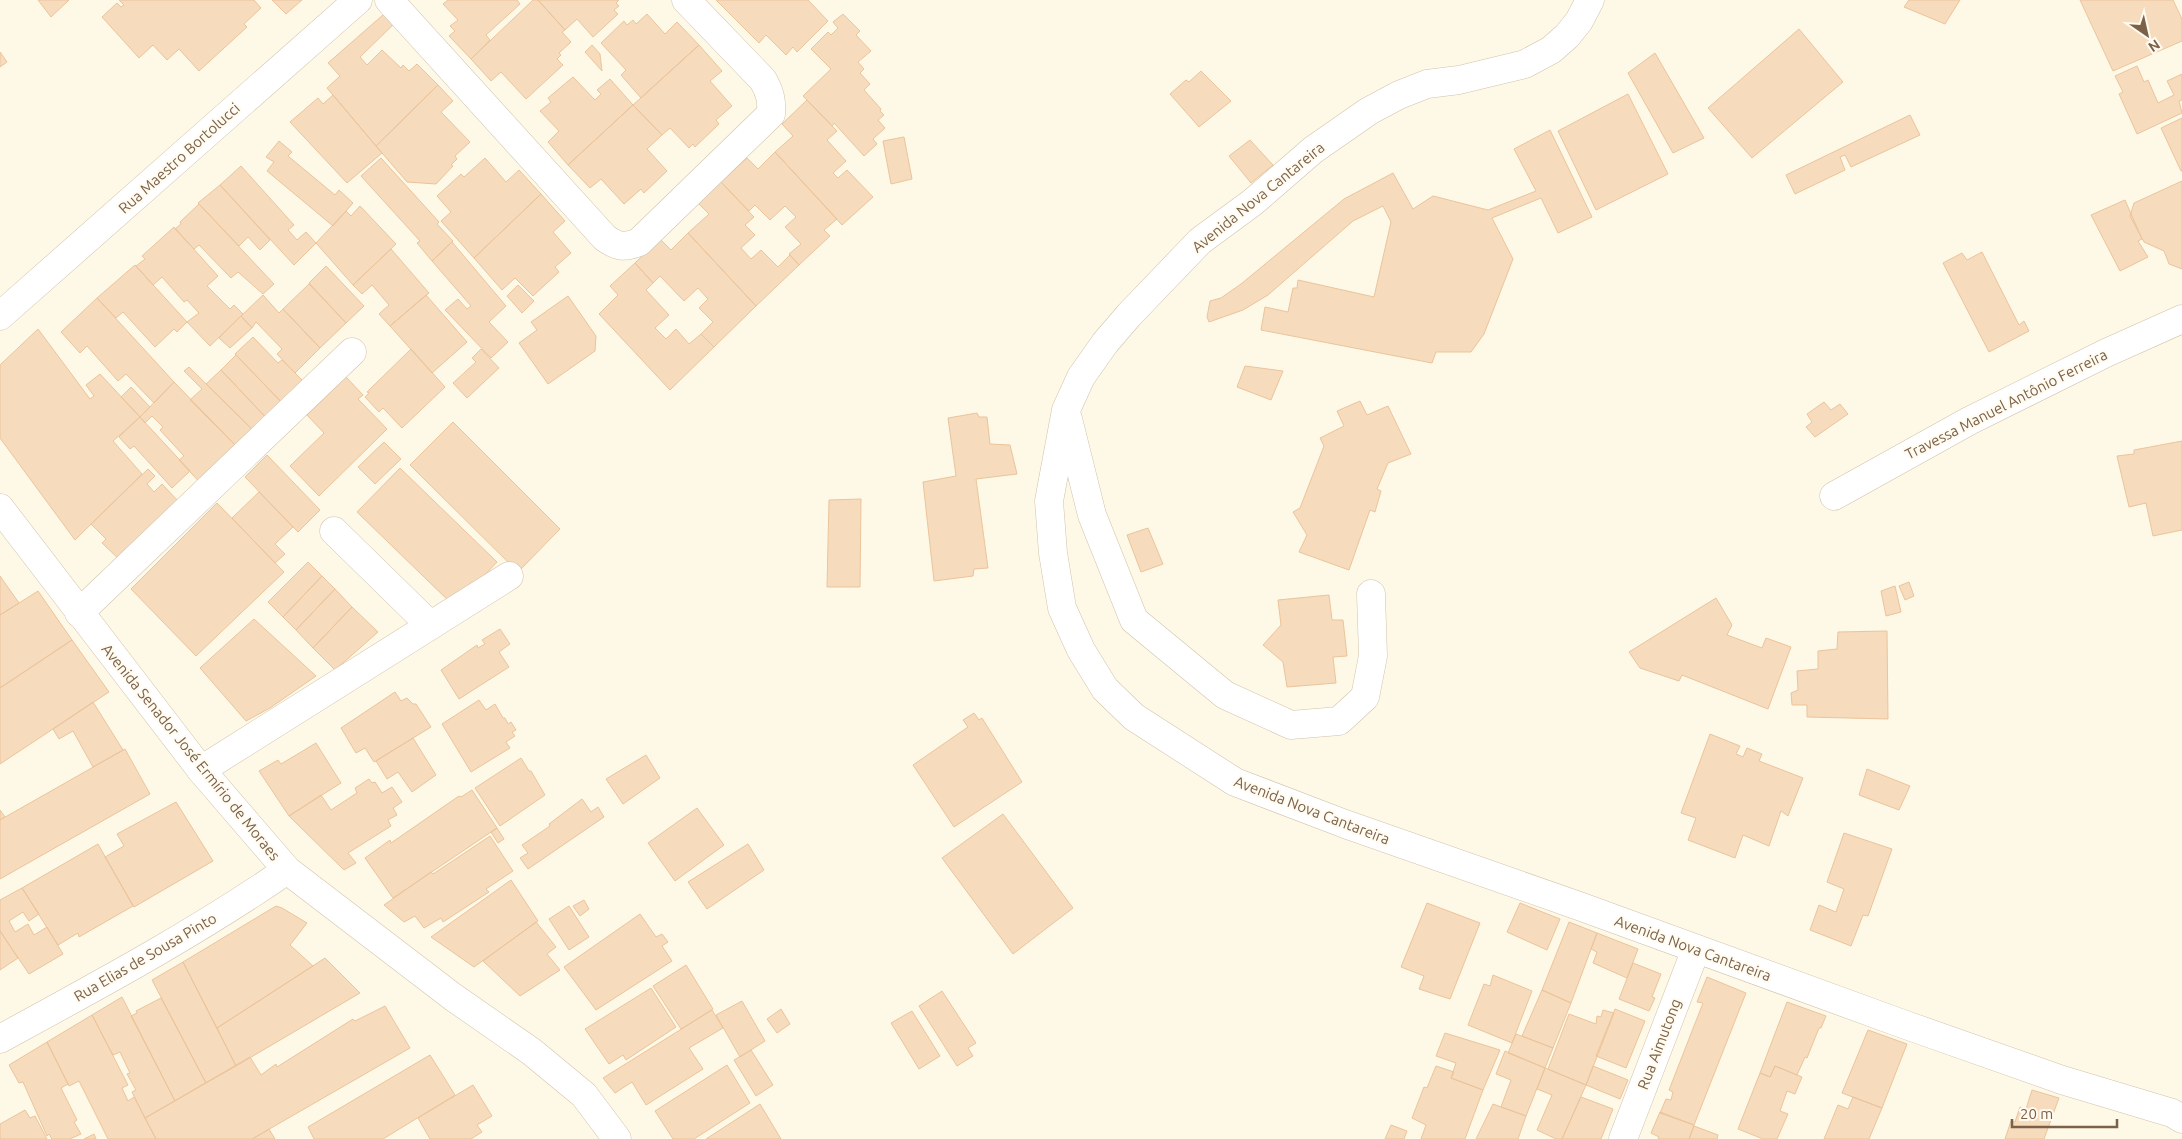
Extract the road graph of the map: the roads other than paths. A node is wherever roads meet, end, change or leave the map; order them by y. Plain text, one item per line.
1 (358, 0) edge
2 (389, 0) edge
3 (686, 0) edge
4 (1590, 0) edge
5 (0, 316) edge
6 (2182, 319) edge
7 (352, 352) dead end
8 (1066, 410) junction
9 (1834, 496) dead end
10 (0, 508) edge
11 (334, 531) dead end
12 (509, 576) dead end
13 (1371, 594) dead end
14 (79, 613) junction
15 (430, 625) junction
16 (201, 770) junction
17 (287, 870) junction
18 (1696, 949) junction
19 (0, 1039) edge
20 (2182, 1119) edge
21 (617, 1139) edge
22 (1623, 1139) edge

1 - 5 street, Rua Maestro Bortolucci
2 - 3 street
4 - 8 street, Avenida Nova Cantareira
6 - 9 street, Travessa Manuel Antônio Ferreira
7 - 14 street
8 - 13 street
8 - 18 street, Avenida Nova Cantareira
10 - 14 street, Avenida Senador José Ermírio de Moraes
11 - 15 street
12 - 15 street
14 - 16 street, Avenida Senador José Ermírio de Moraes
15 - 16 street
16 - 17 street, Avenida Senador José Ermírio de Moraes
17 - 19 street, Rua Elias de Sousa Pinto
17 - 21 street, Avenida Senador José Ermírio de Moraes
18 - 20 street, Avenida Nova Cantareira
18 - 22 street, Rua Aimutong

